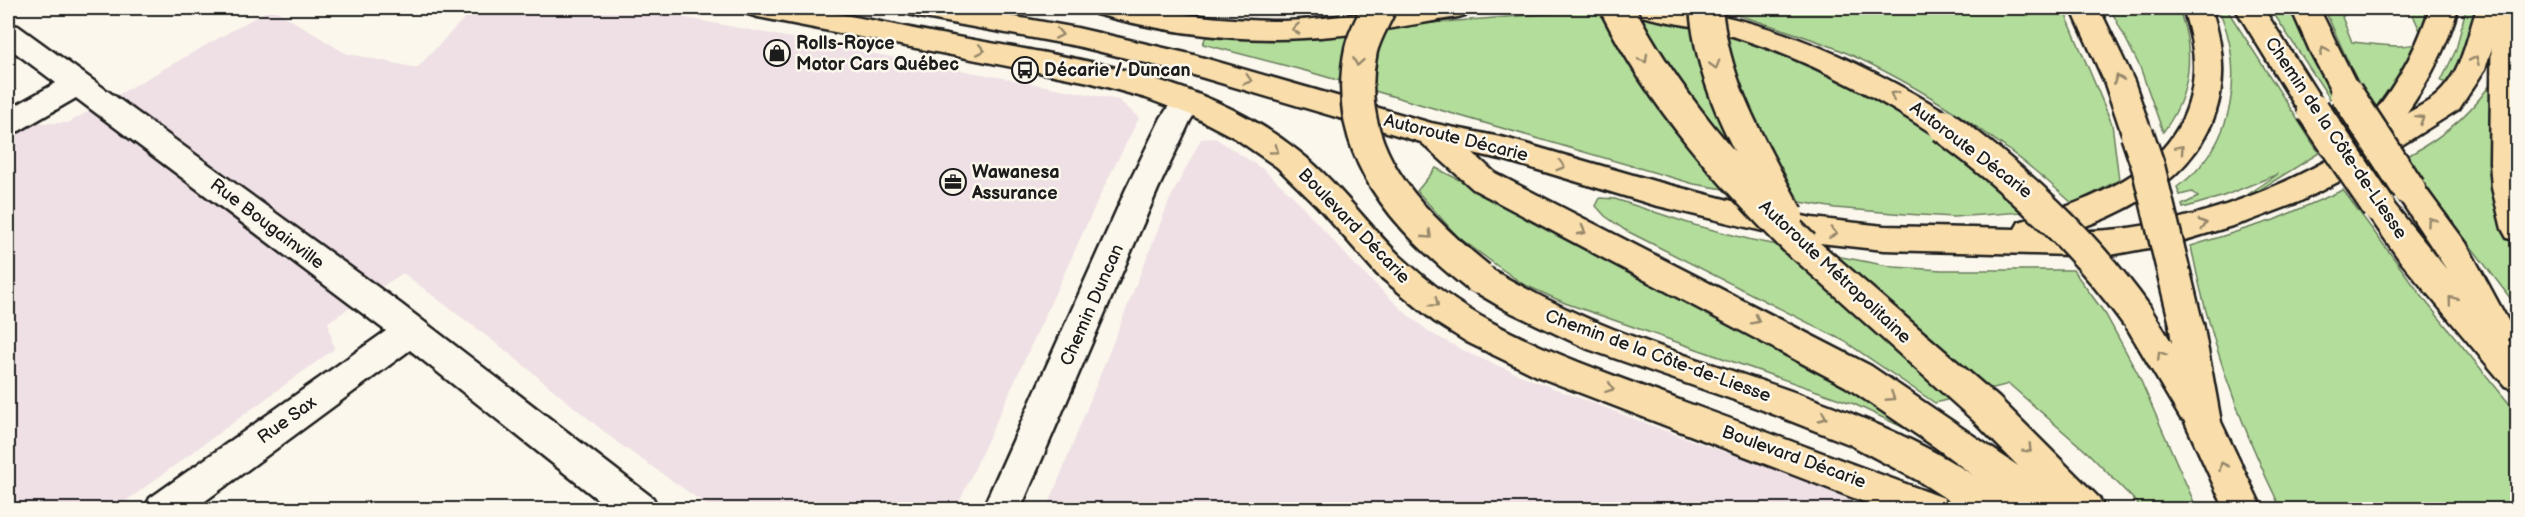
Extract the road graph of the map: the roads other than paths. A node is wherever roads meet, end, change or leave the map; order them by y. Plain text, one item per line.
1 (758, 8) edge
2 (919, 8) edge
3 (1106, 8) edge
4 (1224, 8) edge
5 (1306, 8) edge
6 (1379, 8) edge
7 (1458, 8) edge
8 (1617, 8) edge
9 (1644, 8) edge
10 (1706, 8) edge
11 (2085, 8) edge
12 (2197, 8) edge
13 (2249, 8) edge
14 (2305, 8) edge
15 (2444, 8) edge
16 (2491, 8) edge
17 (2506, 8) edge
18 (8, 33) edge
19 (78, 84) junction
20 (1187, 102) junction
21 (8, 123) edge
22 (1431, 134) junction
23 (2356, 159) junction
24 (2517, 229) edge
25 (1997, 241) junction
26 (1803, 246) junction
27 (411, 331) junction
28 (2517, 368) edge
29 (2517, 376) edge
30 (2203, 422) junction
31 (638, 509) edge
32 (163, 510) edge
33 (1001, 510) edge
34 (1931, 510) edge
35 (1995, 510) edge
36 (2050, 510) edge
37 (2086, 510) edge
38 (2244, 510) edge

1 -> 20 main road, Boulevard Décarie
2 -> 22 main road, Autoroute Décarie
7 -> 3 main road
4 - 5 main road
6 -> 35 main road, Chemin de la Côte-de-Liesse, bridge
8 -> 26 main road, Autoroute Métropolitaine, bridge
30 -> 9 main road, Autoroute Décarie, bridge
10 -> 26 main road, bridge
30 -> 11 main road, bridge
25 -> 12 main road
29 -> 13 main road, Chemin de la Côte-de-Liesse, bridge
28 -> 14 main road, bridge
15 - 23 main road
23 -> 16 main road, Autoroute Décarie
17 - 24 main road
18 - 19 street, Rue Bougainville
19 - 21 street
19 - 27 street, Rue Bougainville
20 - 33 street, Chemin Duncan
20 -> 34 main road, Boulevard Décarie
22 -> 25 main road, Autoroute Décarie
22 -> 36 main road
25 -> 23 main road, Autoroute Décarie
26 -> 37 main road, Autoroute Métropolitaine
27 - 31 street, Rue Bougainville
27 - 32 street, Rue Sax
38 -> 30 main road

